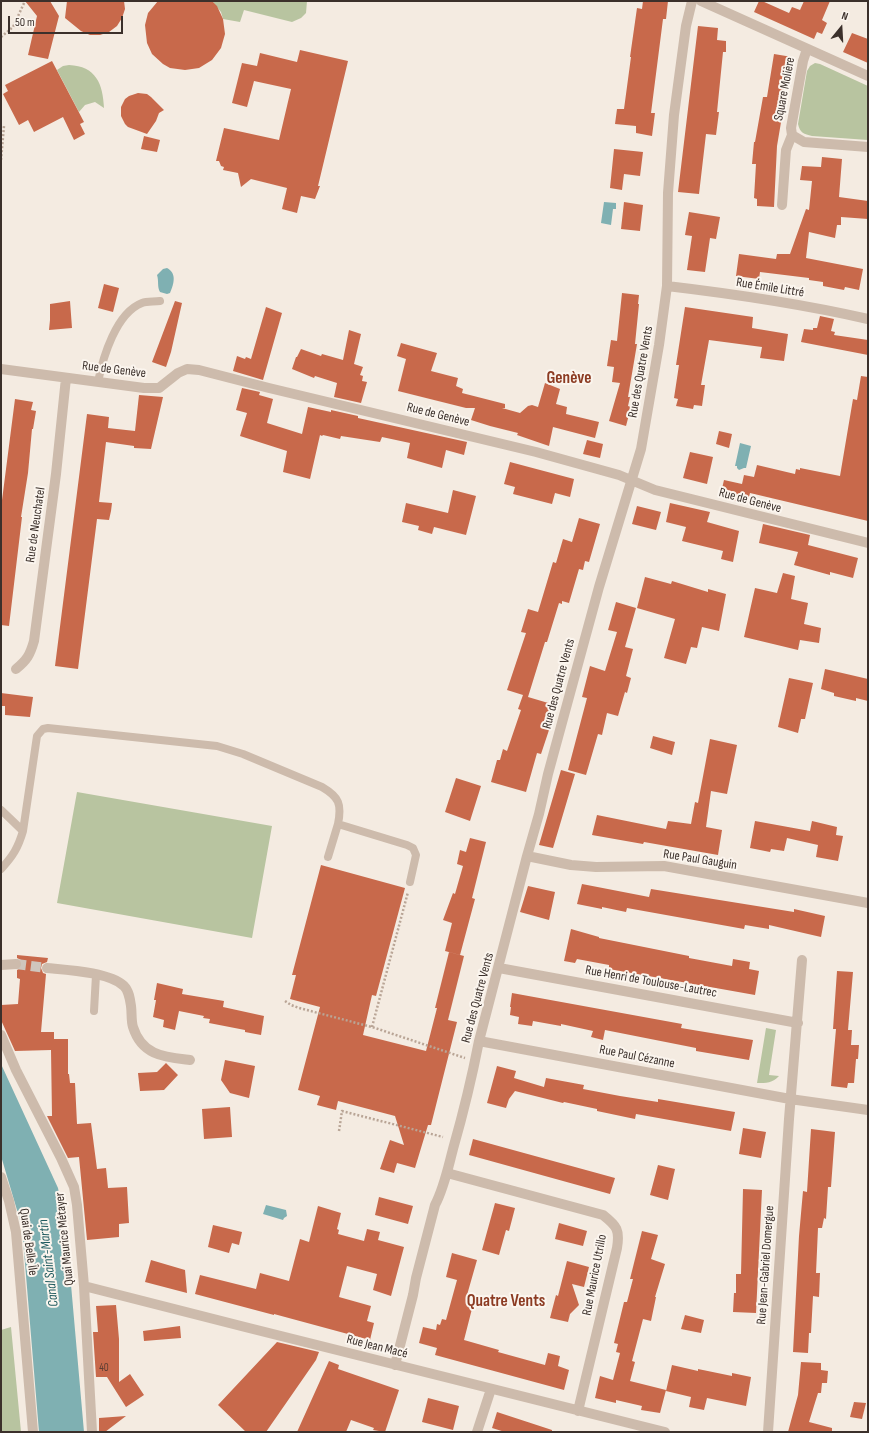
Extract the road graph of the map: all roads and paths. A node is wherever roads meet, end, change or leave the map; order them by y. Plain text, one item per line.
1 (25, 1) edge
2 (692, 1) edge
3 (701, 1) edge
4 (1, 37) edge
5 (807, 49) junction
6 (868, 76) edge
7 (4, 126) dead end
8 (792, 135) junction
9 (868, 147) edge
10 (1, 160) edge
11 (782, 205) dead end
12 (668, 286) junction
13 (160, 301) dead end
14 (868, 319) edge
15 (1, 369) edge
16 (66, 378) junction
17 (98, 382) junction
18 (632, 480) junction
19 (868, 543) edge
20 (16, 669) dead end
21 (1, 810) edge
22 (338, 824) junction
23 (23, 831) junction
24 (527, 856) junction
25 (328, 857) dead end
26 (1, 869) edge
27 (410, 882) joint
28 (868, 903) edge
29 (802, 960) dead end
30 (16, 964) tunnel mouth
31 (1, 965) edge
32 (47, 968) tunnel mouth
33 (499, 968) junction
34 (96, 975) junction
35 (284, 1001) dead end
36 (94, 1011) dead end
37 (798, 1022) junction
38 (372, 1027) junction
39 (1, 1035) edge
40 (479, 1041) junction
41 (190, 1060) dead end
42 (475, 1062) junction
43 (790, 1099) junction
44 (868, 1110) edge
45 (339, 1131) dead end
46 (455, 1140) junction
47 (446, 1173) junction
48 (1, 1177) edge
49 (84, 1286) junction
50 (395, 1365) junction
51 (491, 1389) junction
52 (578, 1411) junction
53 (637, 1429) edge
54 (33, 1432) edge
55 (92, 1432) edge
56 (477, 1432) edge
57 (665, 1432) edge
58 (768, 1432) edge

1 - 4 path
2 - 12 street, Rue des Quatre Vents
3 - 5 street, Square Molière
5 - 6 street, Square Molière
5 - 8 street, Square Molière
7 - 10 path
8 - 9 street, Square Molière
8 - 11 street, Square Molière
12 - 14 street, Rue Émile Littré
12 - 18 street, Rue des Quatre Vents
13 - 17 lane
15 - 16 street, Rue de Genève
16 - 17 street, Rue de Genève
16 - 20 street, Rue de Neuchatel
17 - 18 street, Rue de Genève
18 - 19 street, Rue de Genève
18 - 24 street, Rue des Quatre Vents
21 - 23 lane
22 - 23 lane
22 - 25 lane
22 - 27 lane
23 - 26 lane
24 - 28 street, Rue Paul Gauguin
24 - 33 street, Rue des Quatre Vents
27 - 38 path
29 - 37 street, Rue Jean-Gabriel Domergue
30 - 31 street
32 - 34 street
33 - 37 street, Rue Henri de Toulouse-Lautrec
33 - 40 street, Rue des Quatre Vents
34 - 36 lane
34 - 41 street
35 - 38 path
37 - 43 street, Rue Jean-Gabriel Domergue
38 - 42 path
39 - 49 street, Quai Maurice Métayer
40 - 42 street, Rue des Quatre Vents
40 - 43 street, Rue Paul Cézanne
42 - 46 street, Rue des Quatre Vents
43 - 44 street
43 - 58 street, Rue Jean-Gabriel Domergue
45 - 46 path
46 - 47 street, Rue des Quatre Vents
47 - 50 street, Rue des Quatre Vents
47 - 52 street, Rue Maurice Utrillo
48 - 54 street, Quai de Belle Île
49 - 50 street, Rue Jean Macé
49 - 55 street, Quai Maurice Métayer
50 - 51 street, Rue Jean Macé
51 - 52 street, Rue Jean Macé
51 - 56 street
52 - 53 street, Rue Jean Macé
53 - 57 street, Rue Jean Macé

